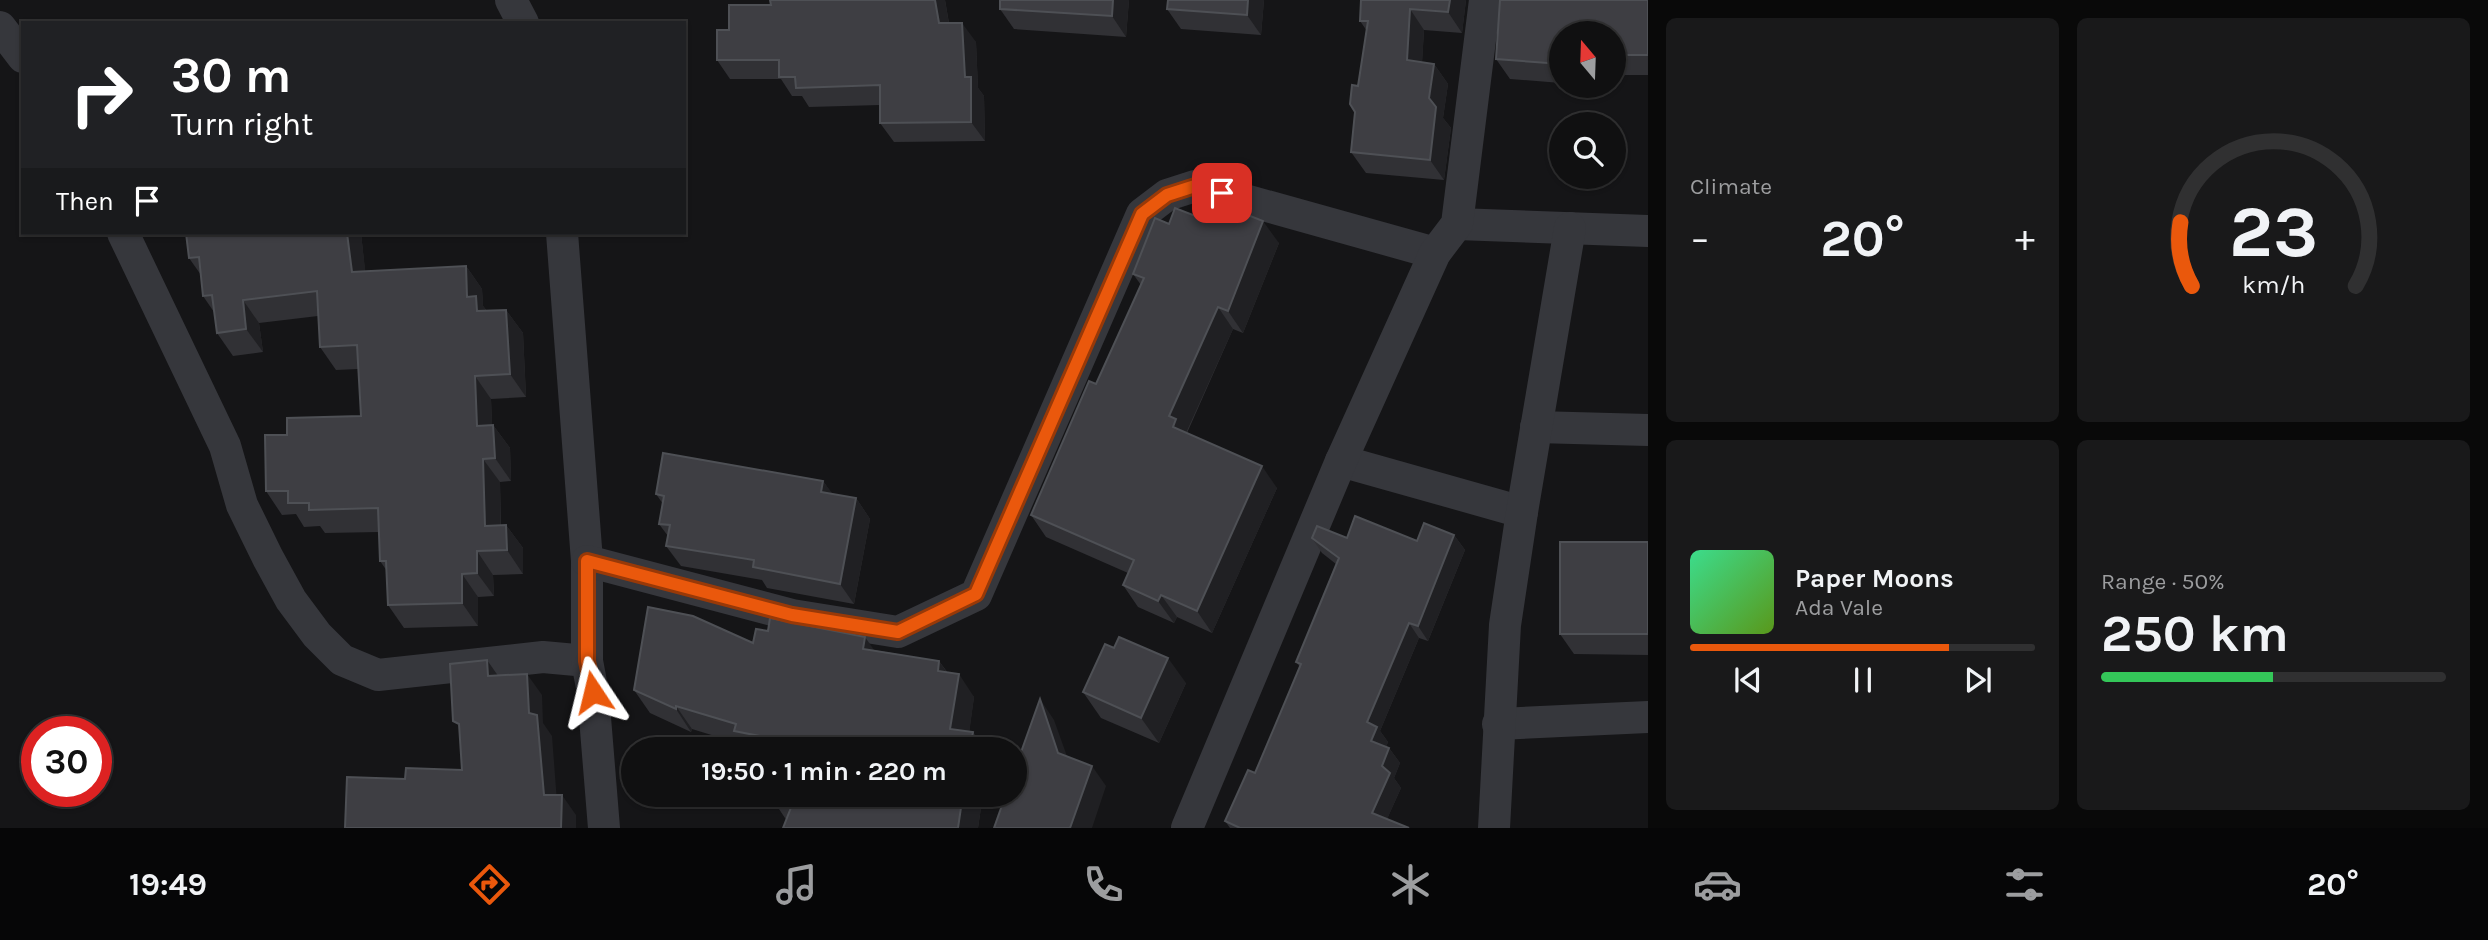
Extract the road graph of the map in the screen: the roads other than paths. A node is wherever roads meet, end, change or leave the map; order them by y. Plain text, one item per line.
1 (511, 0) edge
2 (1485, 0) edge
3 (522, 21) edge
4 (0, 27) edge
5 (21, 54) edge
6 (1457, 225) junction
7 (1570, 228) junction
8 (1648, 230) edge
9 (124, 235) edge
10 (562, 235) edge
11 (1435, 253) junction
12 (1536, 427) junction
13 (1648, 430) edge
14 (1341, 461) junction
15 (1522, 512) junction
16 (587, 561) junction
17 (587, 661) junction
18 (1648, 718) edge
19 (1498, 724) junction
20 (604, 828) edge
21 (1187, 828) edge
22 (1494, 828) edge

1 - 3 street
2 - 6 street
4 - 5 street
6 - 7 street
6 - 11 street
7 - 8 street
7 - 12 street
9 - 17 street
10 - 16 street
11 - 14 street
11 - 16 street
12 - 13 street
12 - 15 street
14 - 15 street
14 - 21 street
15 - 19 street
16 - 17 street
17 - 20 street
18 - 19 street
19 - 22 street

